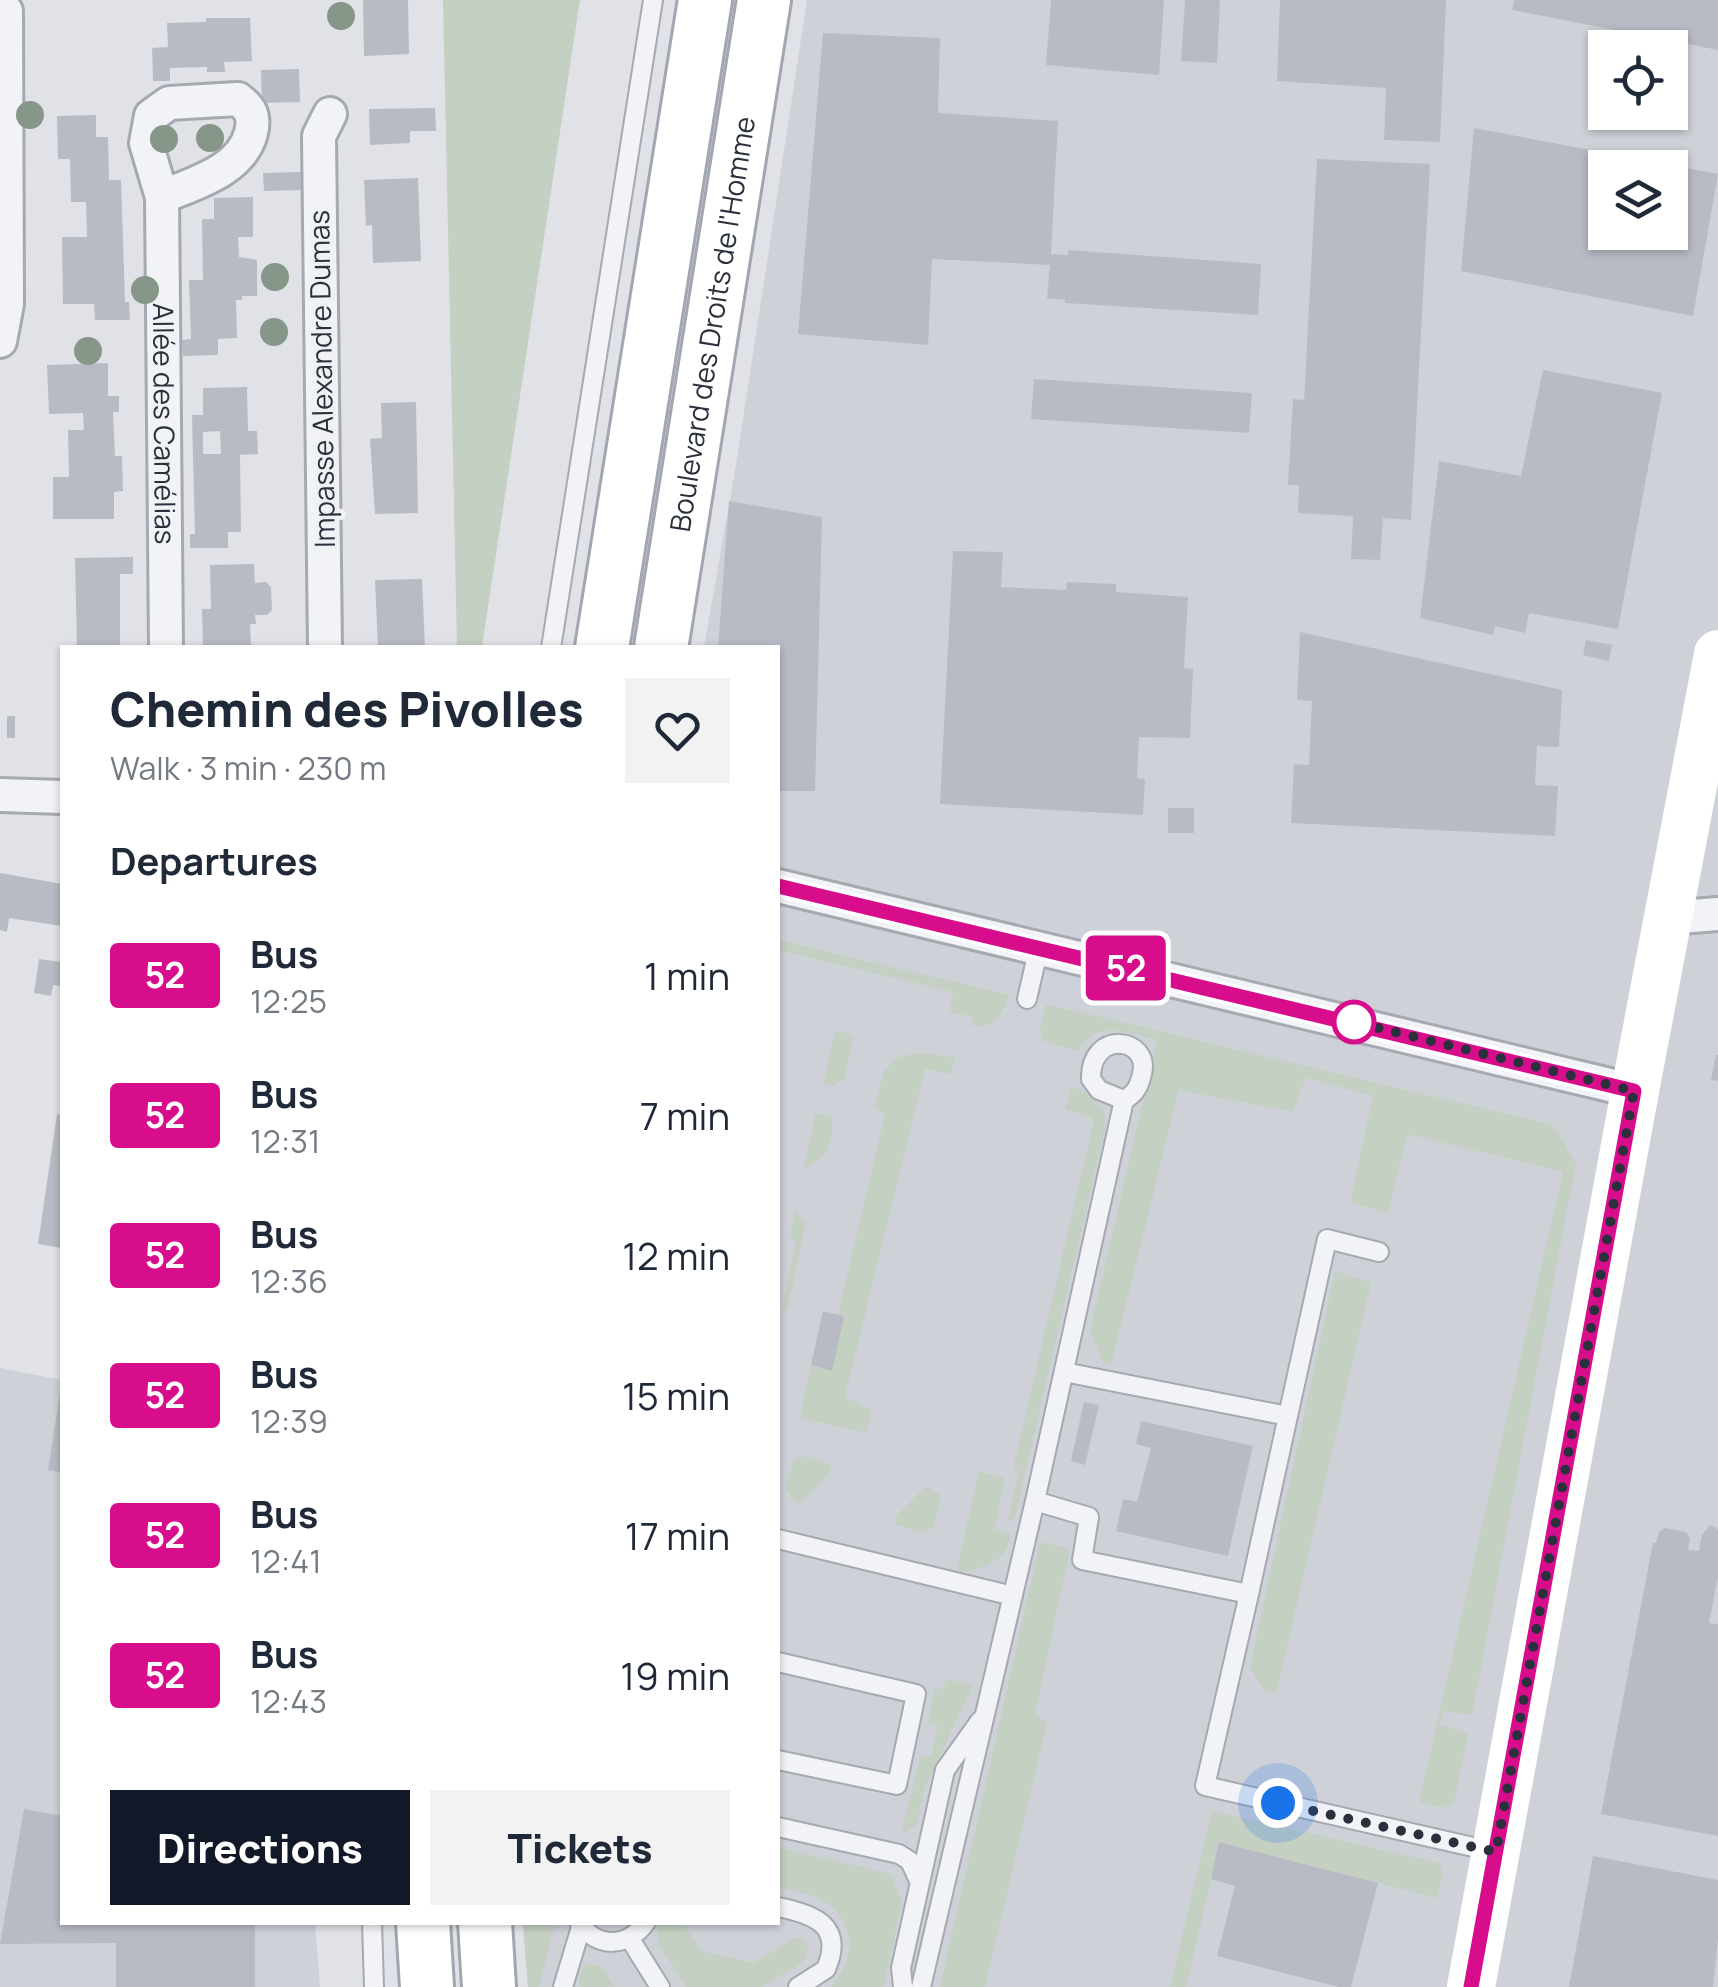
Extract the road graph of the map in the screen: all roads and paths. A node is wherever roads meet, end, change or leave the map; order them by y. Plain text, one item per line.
1 (653, 0) edge
2 (706, 0) edge
3 (764, 0) edge
4 (6, 12) dead end
5 (330, 114) dead end
6 (162, 198) dead end
7 (0, 341) edge
8 (0, 356) edge
9 (166, 645) edge
10 (325, 645) edge
11 (551, 645) edge
12 (602, 645) edge
13 (660, 645) edge
14 (1718, 654) edge
15 (0, 794) edge
16 (60, 796) edge
17 (780, 886) edge
18 (1718, 914) edge
19 (1667, 918) junction
20 (1039, 946) junction
21 (1027, 1000) dead end
22 (1634, 1091) junction
23 (1124, 1100) junction
24 (1379, 1252) dead end
25 (1064, 1372) junction
26 (1288, 1416) junction
27 (1035, 1501) junction
28 (780, 1539) edge
29 (1248, 1594) junction
30 (1012, 1596) junction
31 (780, 1662) edge
32 (986, 1712) junction
33 (780, 1760) edge
34 (780, 1827) edge
35 (931, 1831) junction
36 (1496, 1852) junction
37 (898, 1854) junction
38 (920, 1883) junction
39 (780, 1907) edge
40 (372, 1925) edge
41 (423, 1925) edge
42 (485, 1925) edge
43 (580, 1925) edge
44 (643, 1925) edge
45 (630, 1939) junction
46 (374, 1987) edge
47 (427, 1987) edge
48 (489, 1987) edge
49 (563, 1987) edge
50 (660, 1987) edge
51 (798, 1987) edge
52 (903, 1987) edge
53 (921, 1987) edge
54 (1472, 1987) edge

1 - 11 lane
2 - 12 main road
3 - 13 main road, Boulevard des Droits de l'Homme
4 - 7 street
5 - 10 street, Impasse Alexandre Dumas
6 - 9 street, Allée des Camélias
7 - 8 street
14 - 19 street
15 - 16 street
17 - 20 street
18 - 19 street
19 - 22 street
20 - 21 lane
20 - 22 street
22 - 36 street
23 - 23 lane
23 - 25 lane
24 - 26 lane
25 - 26 lane
25 - 27 lane
26 - 29 lane
27 - 29 lane
27 - 30 lane
28 - 30 lane
29 - 36 lane
30 - 32 lane
31 - 33 lane
32 - 35 lane
32 - 53 lane
34 - 37 lane
35 - 37 lane
35 - 38 lane
36 - 54 street
37 - 38 lane
38 - 52 lane
39 - 51 lane
40 - 46 lane
41 - 47 main road
42 - 48 main road
43 - 45 lane
43 - 49 lane
44 - 45 lane
45 - 50 lane

